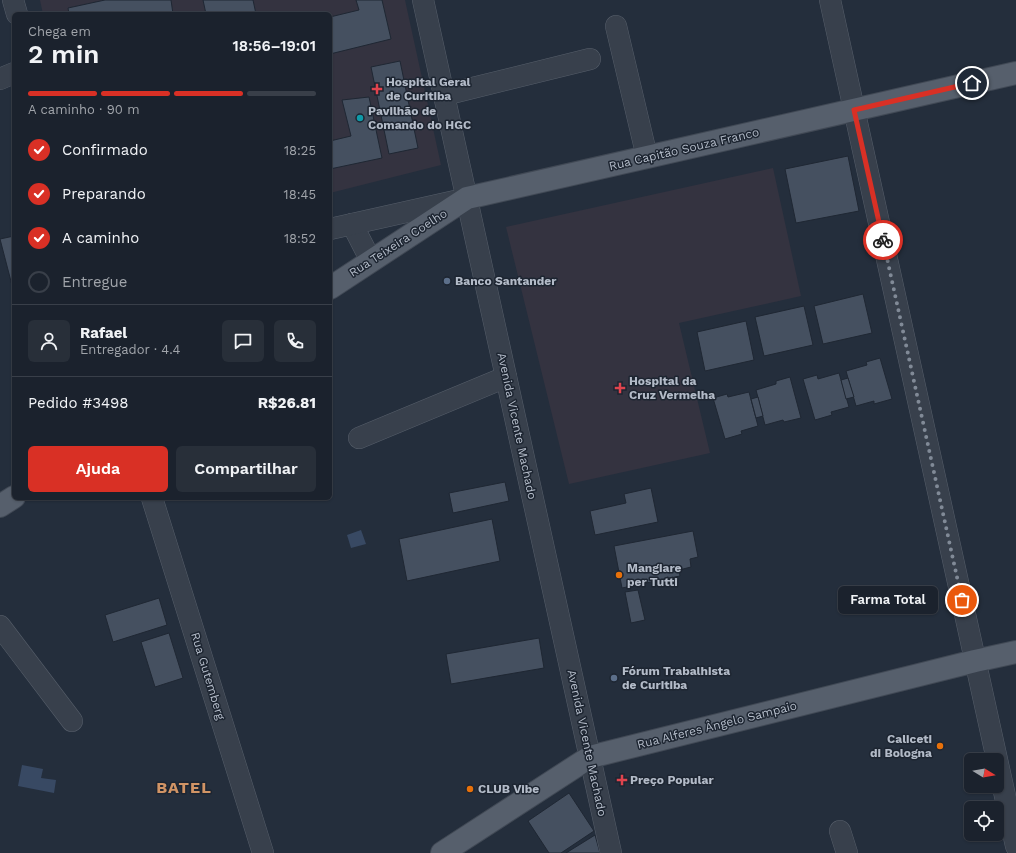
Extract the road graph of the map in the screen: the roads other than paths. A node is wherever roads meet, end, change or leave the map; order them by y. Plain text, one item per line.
1 (13, 0) edge
2 (423, 0) edge
3 (830, 0) edge
4 (16, 12) edge
5 (616, 26) dead end
6 (590, 59) dead end
7 (1016, 72) edge
8 (12, 74) edge
9 (0, 79) edge
10 (444, 95) junction
11 (854, 110) junction
12 (647, 157) junction
13 (467, 198) junction
14 (352, 224) junction
15 (332, 229) edge
16 (371, 261) junction
17 (332, 287) edge
18 (506, 376) junction
19 (359, 438) dead end
20 (12, 498) edge
21 (153, 500) edge
22 (0, 506) edge
23 (0, 626) edge
24 (1016, 652) edge
25 (975, 661) junction
26 (72, 721) dead end
27 (590, 757) junction
28 (840, 831) dead end
29 (1016, 846) edge
30 (263, 853) edge
31 (442, 853) edge
32 (611, 853) edge
33 (846, 853) edge

1 - 4 street
2 - 10 street, Avenida Vicente Machado
3 - 11 street
5 - 12 street
6 - 10 street
7 - 11 main road, Rua Capitão Souza Franco
8 - 9 street
10 - 13 street, Avenida Vicente Machado
11 - 12 main road, Rua Capitão Souza Franco
11 - 25 street
12 - 13 main road, Rua Capitão Souza Franco
13 - 14 street, Rua Capitão Souza Franco
13 - 16 main road, Rua Teixeira Coelho
13 - 18 street, Avenida Vicente Machado
14 - 15 street, Rua Capitão Souza Franco
14 - 16 street
16 - 17 main road, Rua Teixeira Coelho
18 - 19 street
18 - 27 street, Avenida Vicente Machado
20 - 22 main road
21 - 30 street, Rua Gutemberg
23 - 26 street
24 - 25 main road, Rua Alferes Ângelo Sampaio
25 - 27 main road, Rua Alferes Ângelo Sampaio
25 - 29 street
27 - 31 main road, Rua Alferes Ângelo Sampaio
27 - 32 street, Avenida Vicente Machado
28 - 33 street

